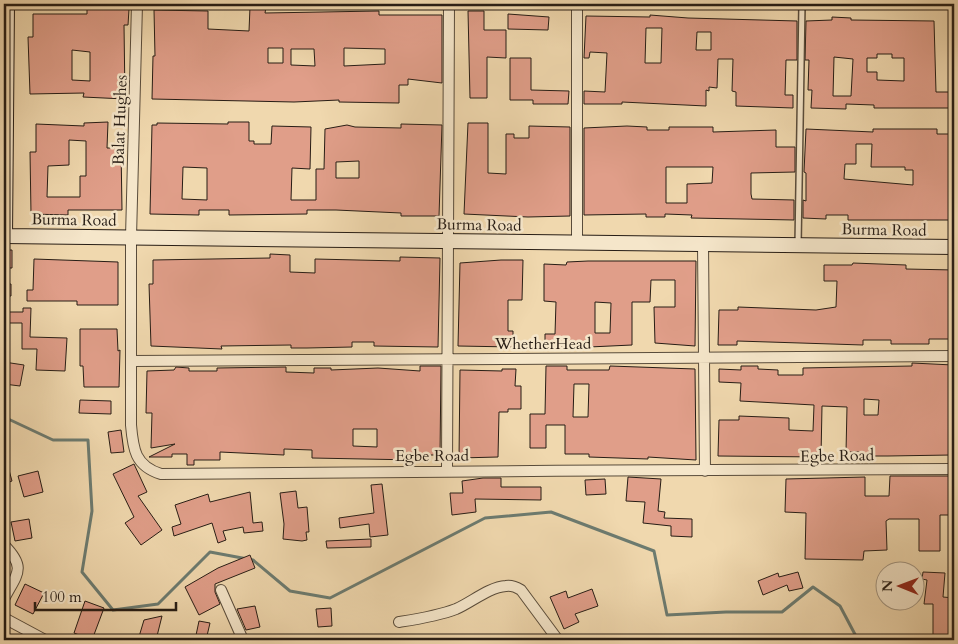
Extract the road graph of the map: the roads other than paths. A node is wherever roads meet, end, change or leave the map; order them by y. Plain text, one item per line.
1 (7, 4) edge
2 (137, 4) edge
3 (449, 4) edge
4 (577, 4) edge
5 (802, 4) edge
6 (4, 236) edge
7 (131, 237) junction
8 (446, 241) junction
9 (577, 242) junction
10 (703, 244) junction
11 (798, 245) junction
12 (954, 247) edge
13 (954, 356) edge
14 (448, 357) junction
15 (704, 360) junction
16 (132, 361) junction
17 (954, 469) edge
18 (447, 470) junction
19 (705, 471) junction
20 (4, 545) edge
21 (221, 590) dead end
22 (4, 598) edge
23 (4, 618) edge
24 (399, 622) dead end
25 (45, 640) edge
26 (243, 640) edge
27 (558, 640) edge

1 - 6 street
2 - 7 street, Balat Hughes
3 - 8 street
4 - 9 street
5 - 11 lane
6 - 7 street, Burma Road
7 - 8 street, Burma Road
7 - 16 street, Egbe Road
8 - 9 street, Burma Road
8 - 14 street
9 - 10 street, Burma Road
10 - 11 street, Burma Road
10 - 15 street
11 - 12 street, Burma Road
13 - 15 street, WhetherHead
14 - 15 street, WhetherHead
14 - 16 street, WhetherHead
14 - 18 street
15 - 19 street
16 - 18 street, Egbe Road
17 - 19 street, Egbe Road
18 - 19 street, Egbe Road
20 - 22 street
21 - 26 street
23 - 25 street
24 - 27 street

